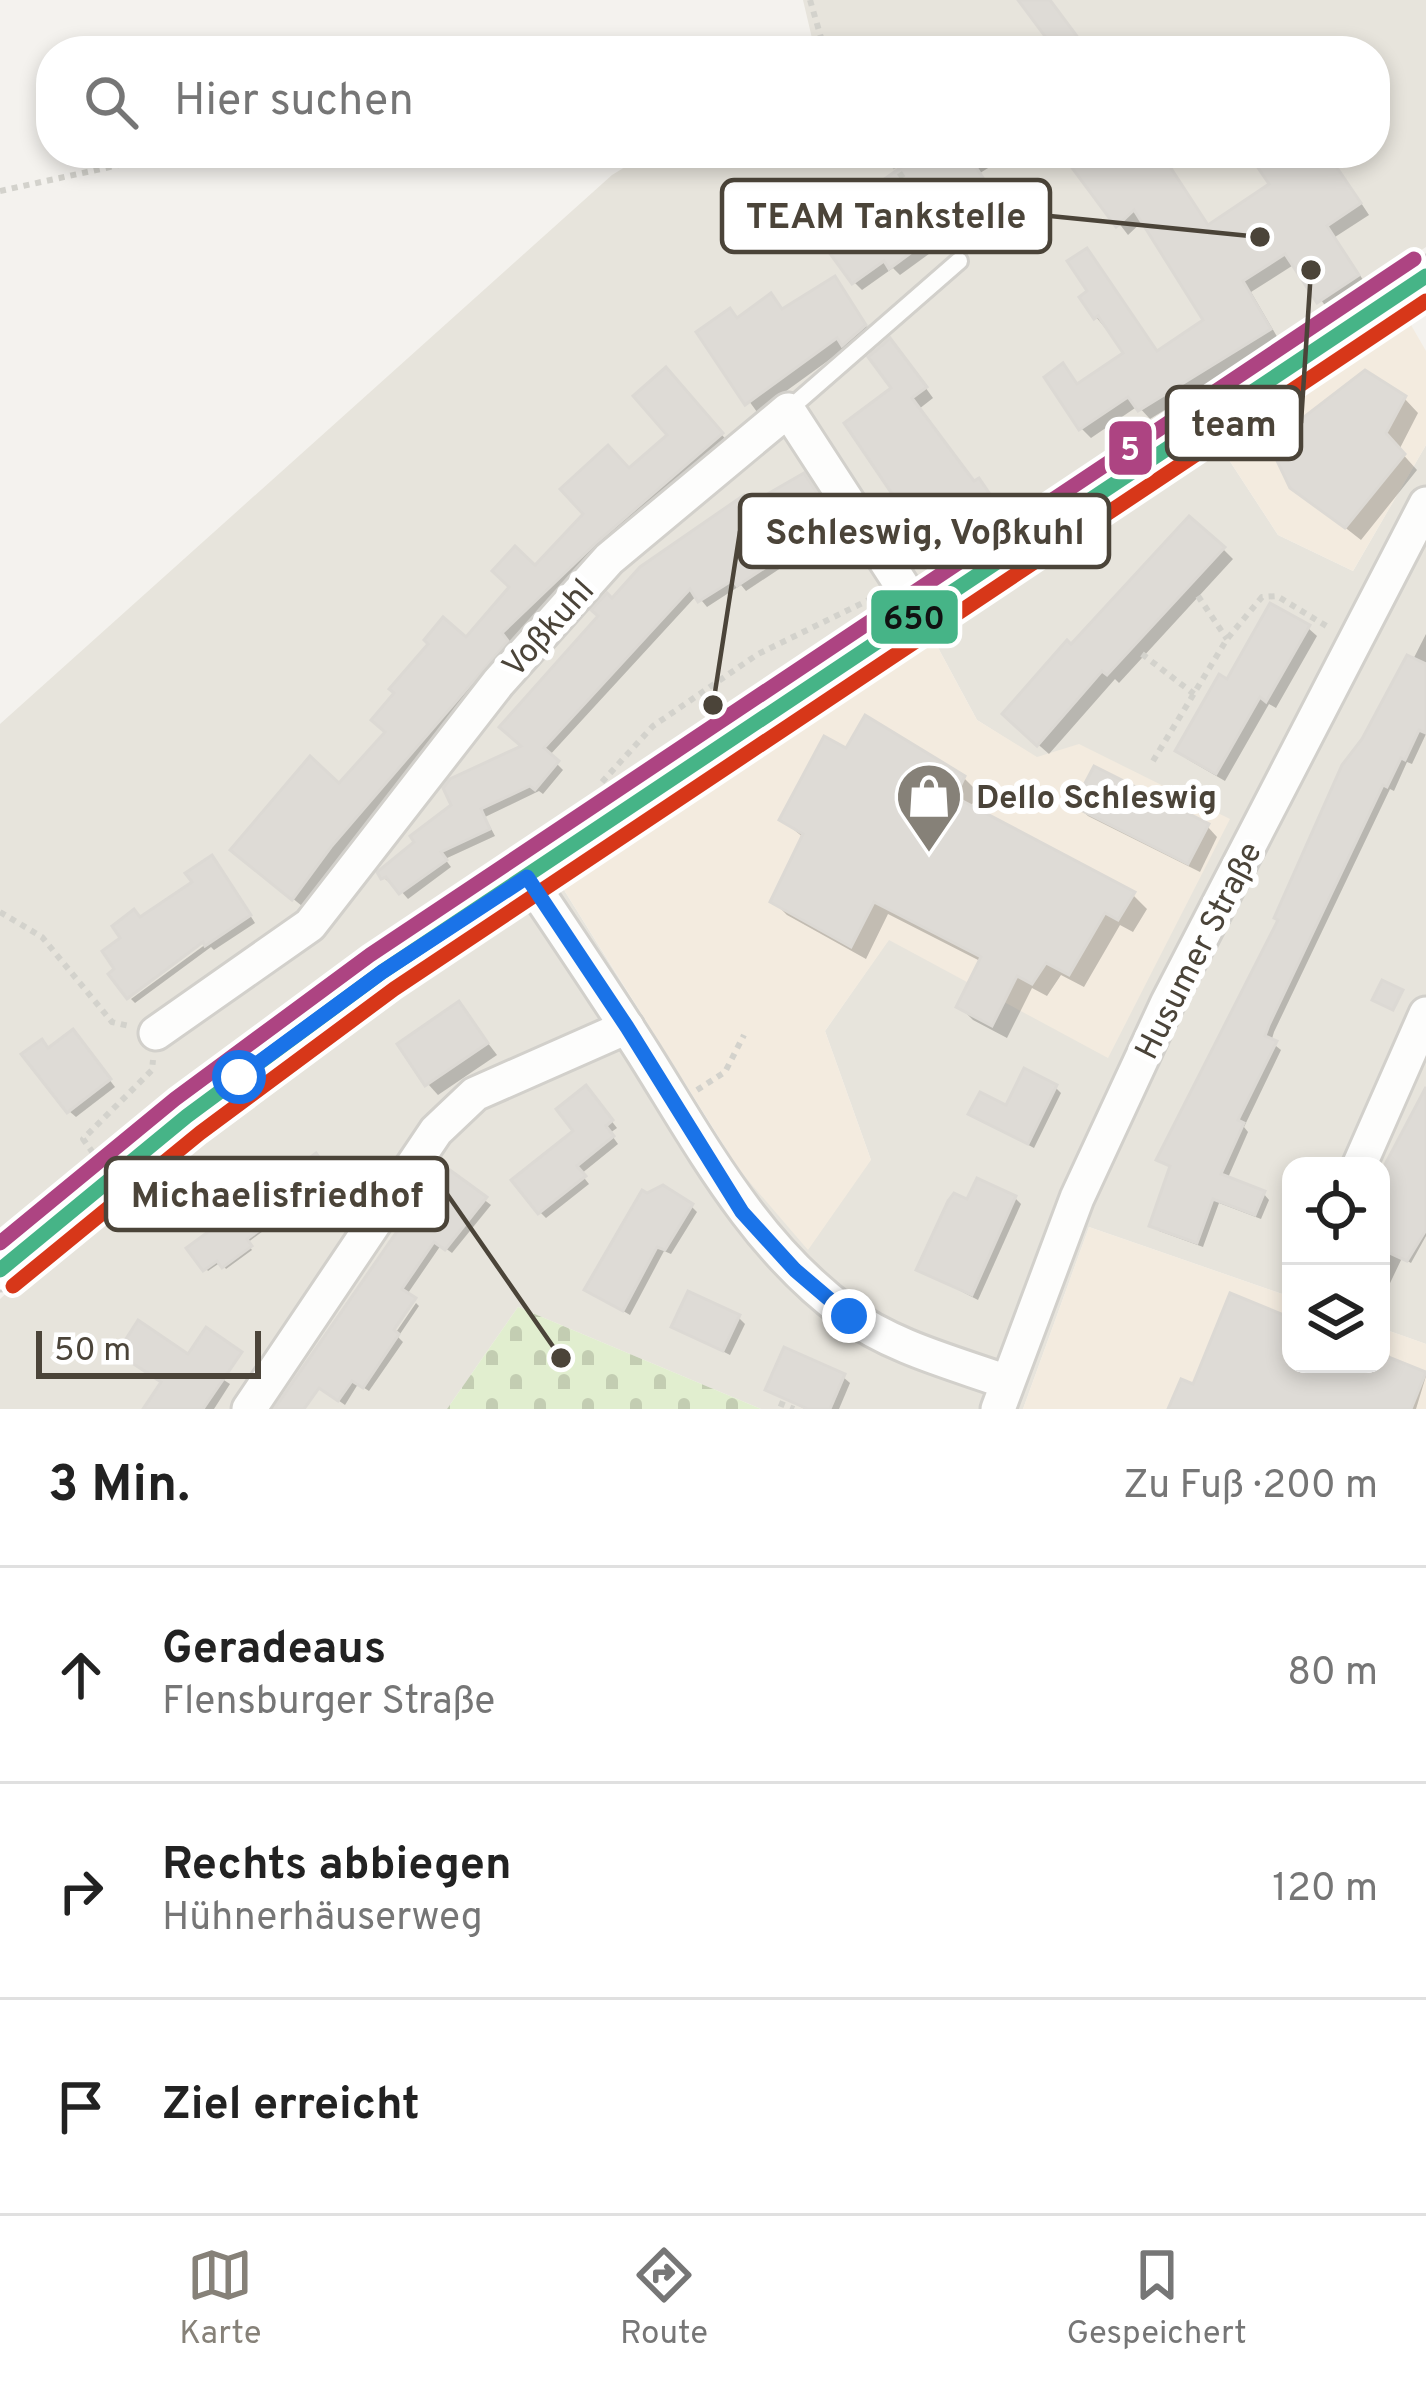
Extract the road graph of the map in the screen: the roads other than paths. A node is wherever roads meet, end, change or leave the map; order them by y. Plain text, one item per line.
1 (958, 261) road end
2 (1426, 276) edge
3 (788, 410) junction
4 (1426, 504) edge
5 (921, 615) junction
6 (527, 877) junction
7 (1426, 1014) edge
8 (627, 1027) junction
9 (156, 1033) road end
10 (1363, 1157) edge
11 (0, 1270) edge
12 (1003, 1396) edge
13 (249, 1409) edge

1 - 3 lane
2 - 5 street
3 - 5 street
3 - 9 street, Voßkuhl
4 - 12 street, Husumer Straße
5 - 6 street
6 - 8 street
6 - 11 street
7 - 10 street
8 - 12 street
8 - 13 street

